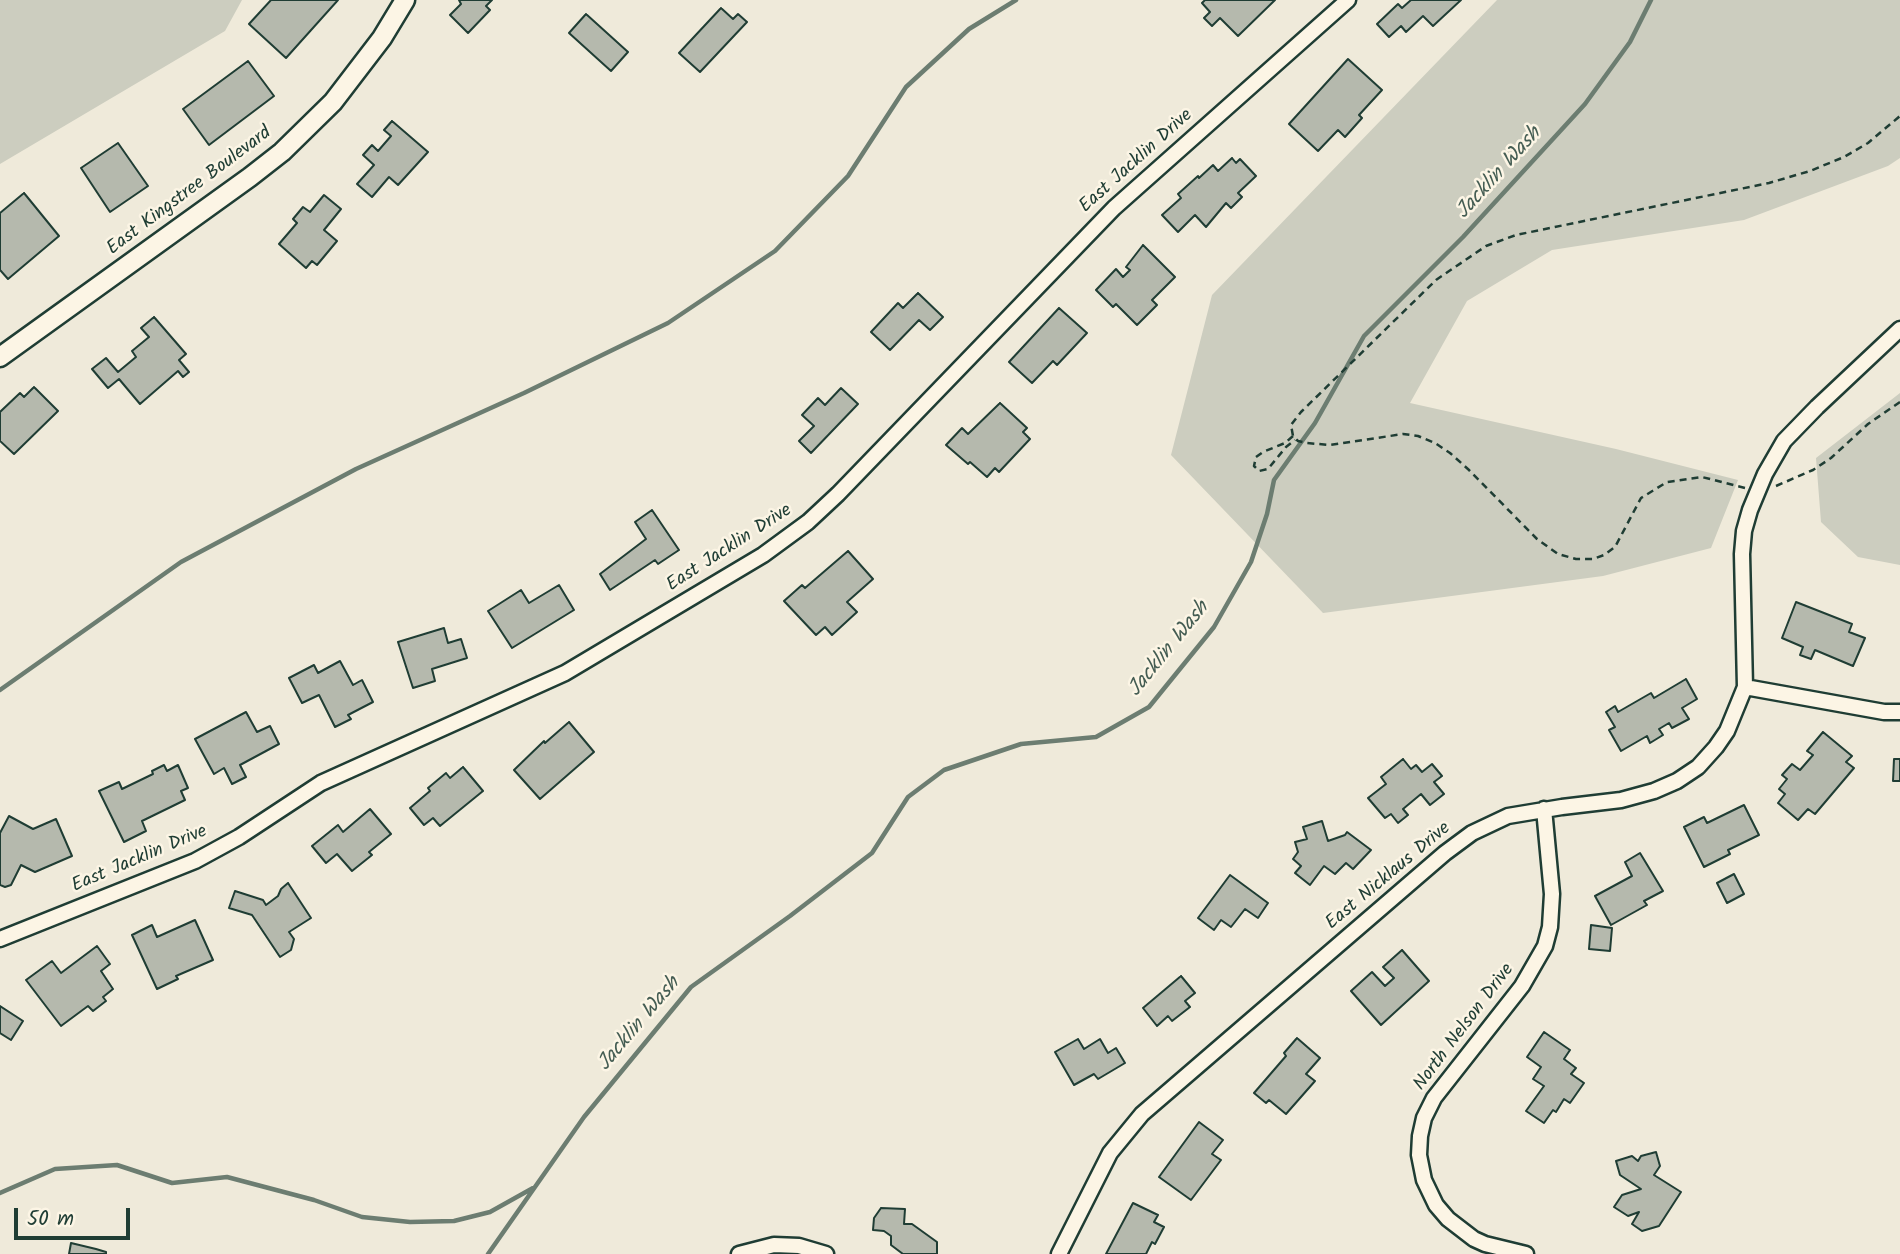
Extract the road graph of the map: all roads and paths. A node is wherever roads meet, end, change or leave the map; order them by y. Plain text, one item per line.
1 (405, 0) edge
2 (1348, 0) edge
3 (1900, 116) edge
4 (1900, 329) edge
5 (0, 357) edge
6 (1900, 402) edge
7 (1294, 438) junction
8 (1759, 487) junction
9 (1745, 687) junction
10 (1900, 712) edge
11 (1544, 809) junction
12 (0, 939) edge
13 (739, 1254) edge
14 (826, 1254) edge
15 (1059, 1254) edge
16 (1526, 1254) edge

1 - 5 street, East Kingstree Boulevard
2 - 12 street, East Jacklin Drive
3 - 7 path
4 - 8 street, East Nicklaus Drive
6 - 8 path
7 - 7 path
7 - 8 path
8 - 9 street, East Nicklaus Drive
9 - 10 street
9 - 11 street, East Nicklaus Drive
11 - 15 street, East Nicklaus Drive
11 - 16 street, North Nelson Drive
13 - 14 street

